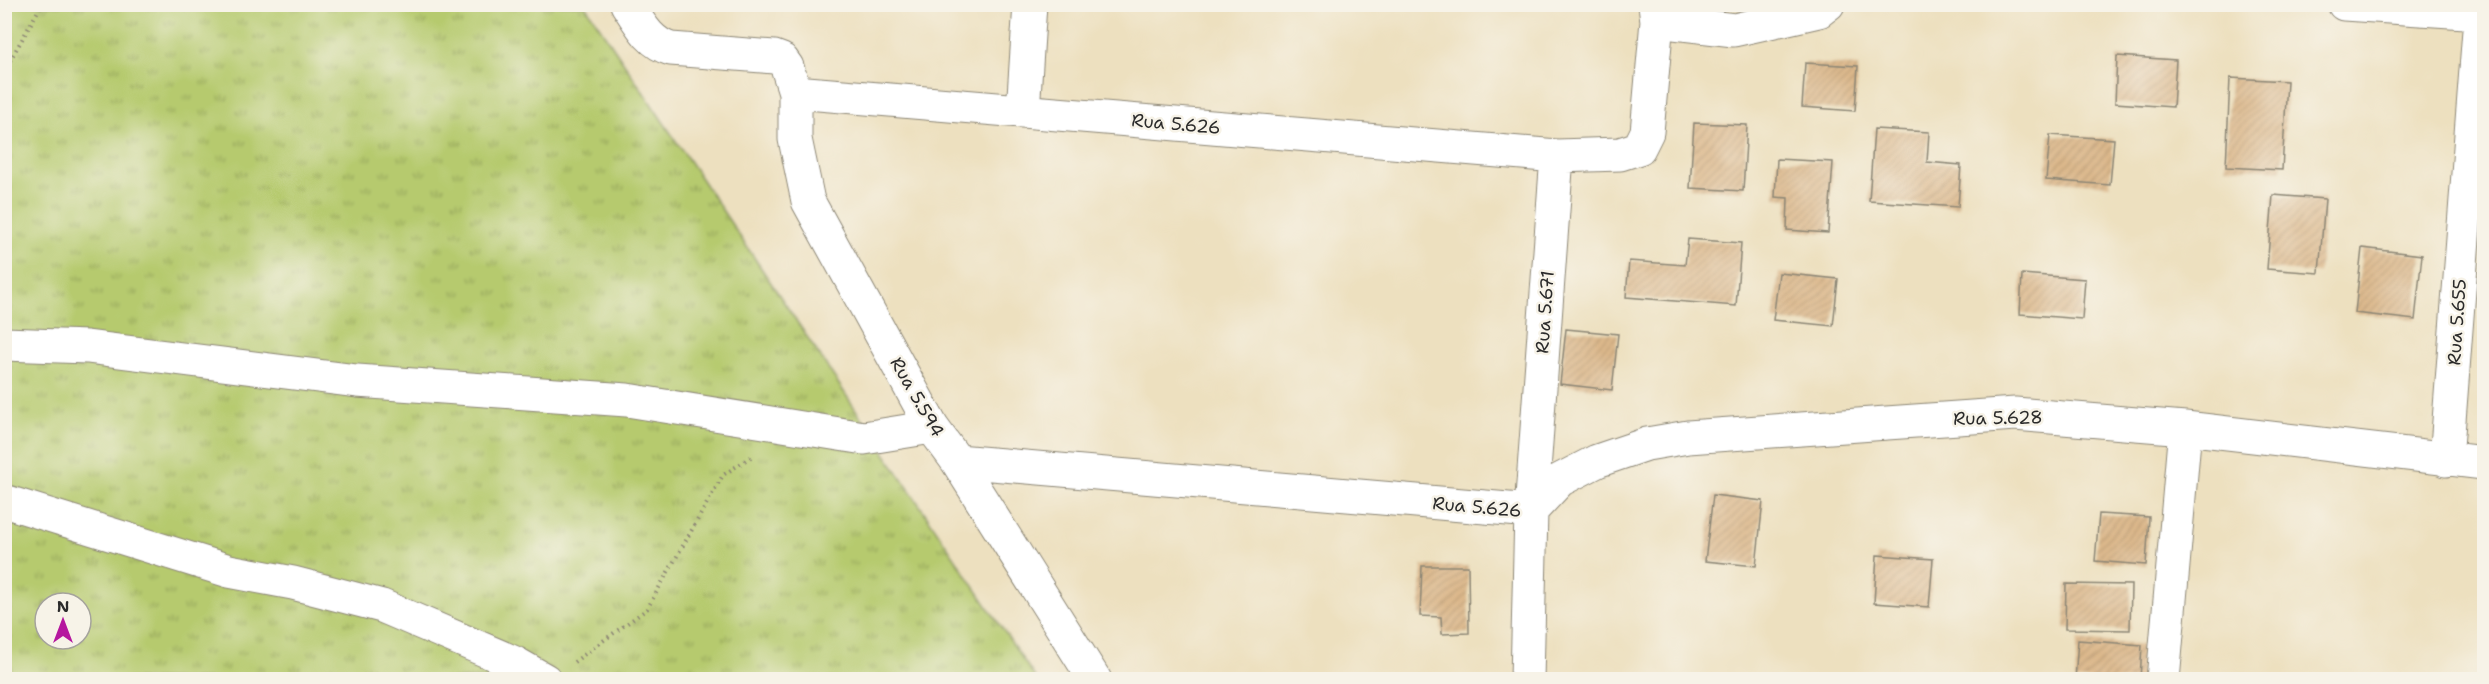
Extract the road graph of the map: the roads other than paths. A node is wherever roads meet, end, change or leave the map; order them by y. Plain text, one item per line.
1 (627, 4) edge
2 (1030, 4) edge
3 (1828, 4) edge
4 (2344, 4) edge
5 (2481, 9) edge
6 (1656, 13) edge
7 (795, 92) junction
8 (1023, 111) junction
9 (1557, 156) junction
10 (4, 344) edge
11 (932, 427) junction
12 (2185, 428) junction
13 (2446, 459) junction
14 (957, 461) junction
15 (2484, 463) edge
16 (4, 501) edge
17 (1531, 511) junction
18 (557, 672) edge
19 (1095, 680) edge
20 (1527, 680) edge
21 (2163, 680) edge

1 - 7 street, Rua 5.594
2 - 8 street
3 - 6 street
4 - 5 street
5 - 13 street, Rua 5.655
6 - 9 street
7 - 8 street, Rua 5.626
7 - 11 street, Rua 5.594
8 - 9 street, Rua 5.626
9 - 17 street, Rua 5.671
10 - 11 street
11 - 14 street, Rua 5.594
12 - 13 street, Rua 5.628
12 - 17 street, Rua 5.628
12 - 21 street
13 - 15 street, Rua 5.628
14 - 17 street, Rua 5.626
14 - 19 street, Rua 5.594
16 - 18 street
17 - 20 street, Rua 5.671

